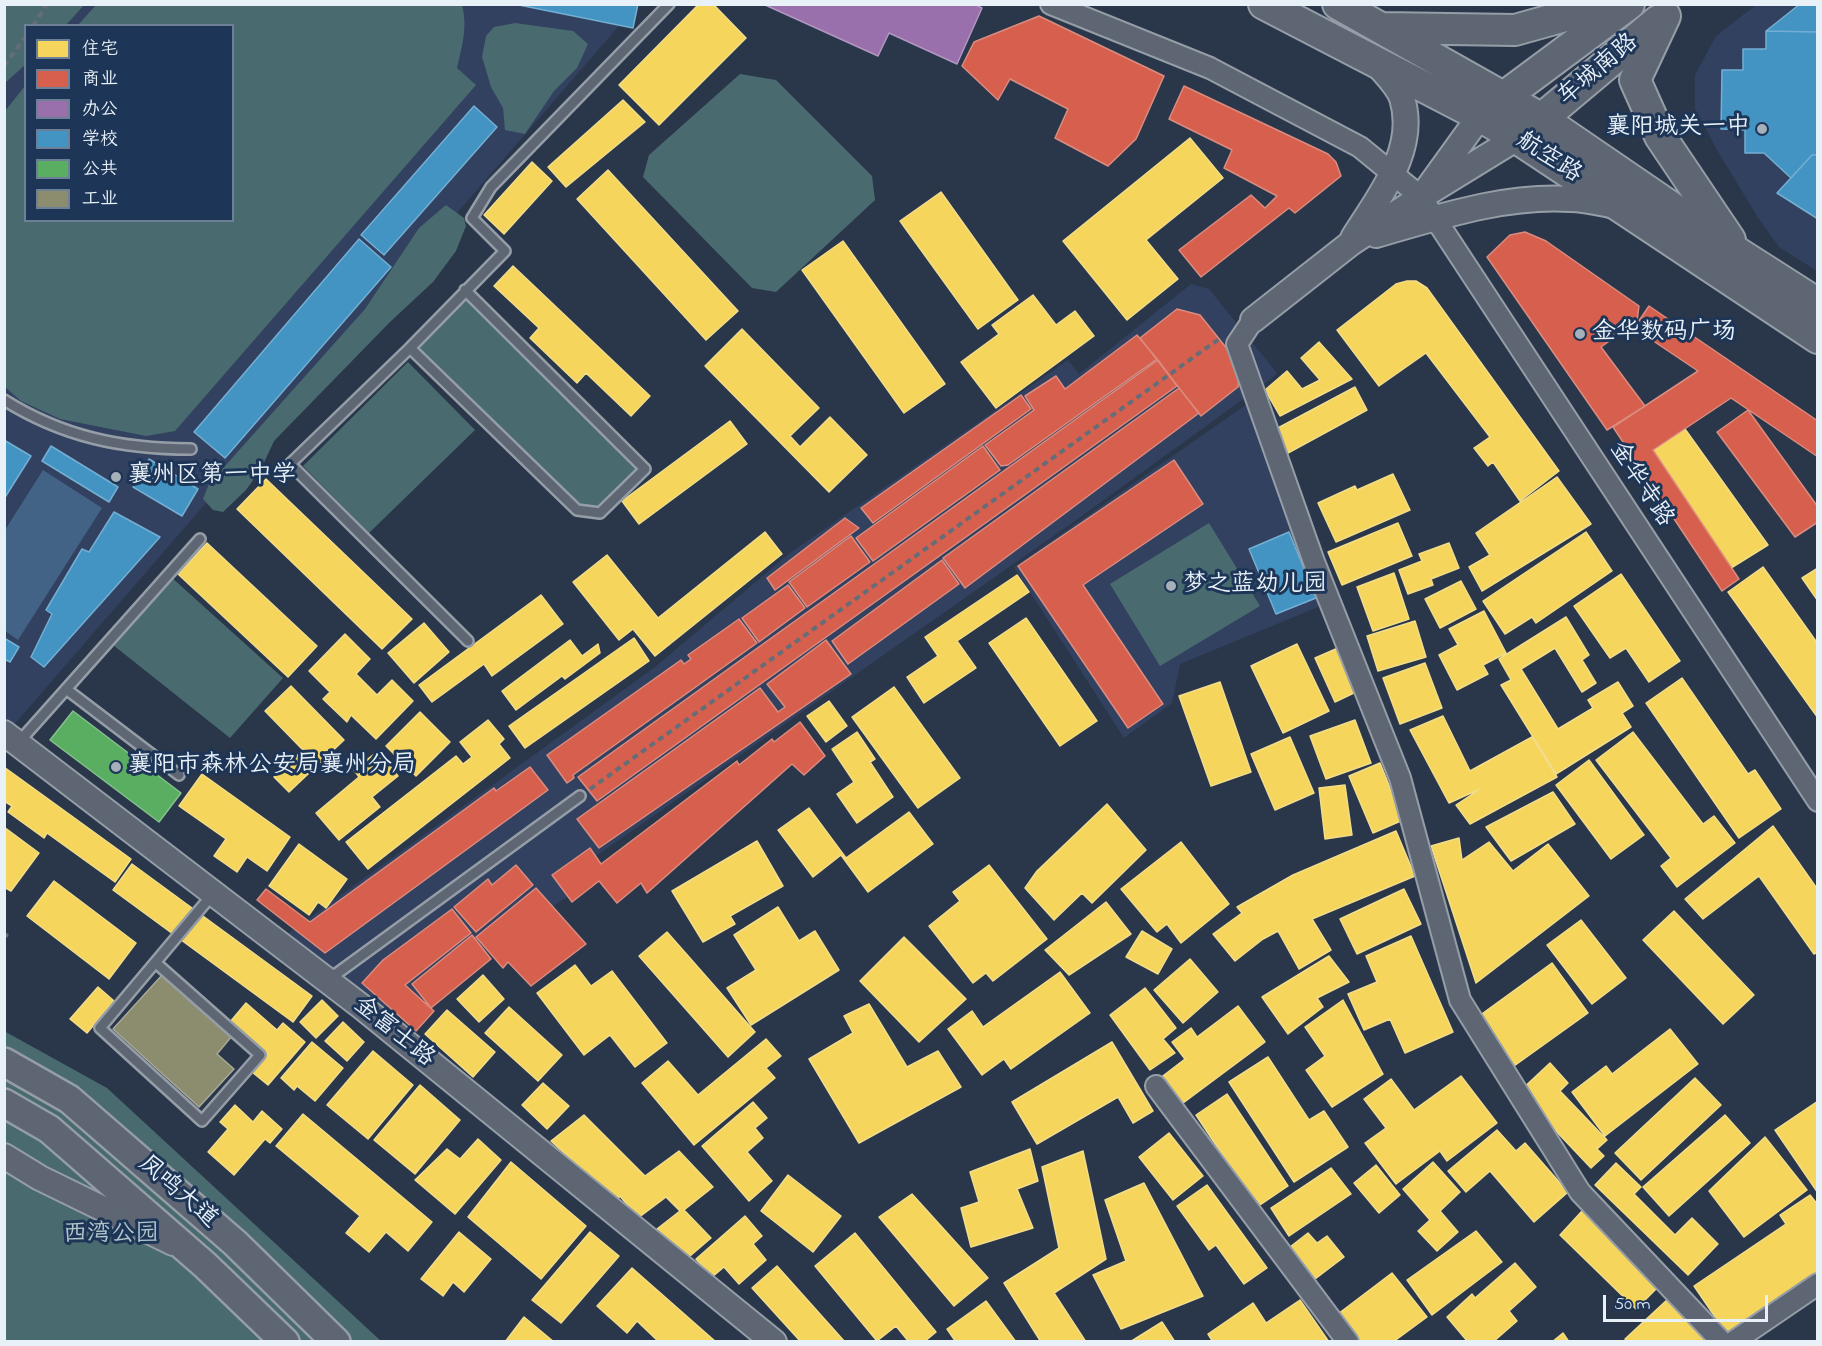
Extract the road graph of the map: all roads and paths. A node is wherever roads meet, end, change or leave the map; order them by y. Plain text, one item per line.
1 (40, 4) edge
2 (669, 4) edge
3 (1051, 4) edge
4 (1264, 4) edge
5 (1338, 4) edge
6 (1608, 4) edge
7 (1629, 4) edge
8 (46, 6) edge
9 (1673, 10) edge
10 (34, 24) edge
11 (1381, 28) junction
12 (24, 39) edge
13 (1376, 62) junction
14 (4, 66) edge
15 (1504, 97) junction
16 (1480, 116) junction
17 (1542, 120) junction
18 (1517, 138) junction
19 (1392, 173) junction
20 (1421, 197) junction
21 (1620, 207) junction
22 (1435, 218) junction
23 (1351, 243) junction
24 (1738, 253) junction
25 (465, 290) junction
26 (1818, 304) edge
27 (1253, 320) joint
28 (1818, 338) edge
29 (1219, 339) dead end
30 (410, 348) junction
31 (7, 402) edge
32 (4, 413) edge
33 (191, 449) dead end
34 (200, 538) dead end
35 (468, 641) dead end
36 (66, 689) junction
37 (11, 738) edge
38 (179, 775) dead end
39 (1814, 788) edge
40 (580, 796) joint
41 (214, 894) junction
42 (156, 963) junction
43 (327, 980) junction
44 (4, 1062) edge
45 (1156, 1086) dead end
46 (4, 1103) edge
47 (4, 1156) edge
48 (190, 1252) junction
49 (1818, 1284) edge
50 (285, 1341) edge
51 (336, 1341) edge
52 (774, 1341) edge
53 (1348, 1341) edge
54 (1722, 1341) edge
55 (1733, 1341) edge

1 - 8 path
2 - 25 lane
3 - 19 street, 金华寺路
4 - 13 main road, 航空路
5 - 11 main road, 航空路
6 - 11 main road
7 - 15 main road, 车城南路
8 - 10 path
9 - 17 main road, 车城南路
9 - 24 main road
11 - 15 main road, 航空路
12 - 14 path
13 - 16 main road, 航空路
13 - 19 street
15 - 16 main road, 车城南路
15 - 17 main road, 航空路
16 - 18 main road, 航空路
16 - 20 street
17 - 18 main road, 车城南路
17 - 24 main road, 航空路
18 - 20 street
18 - 21 main road, 航空路
19 - 20 street, 金华寺路
19 - 23 street
20 - 22 street, 金华寺路
20 - 23 street
21 - 22 street
21 - 28 main road, 航空路
22 - 23 street
22 - 39 street, 金华寺路
23 - 27 street
24 - 26 main road, 航空路
25 - 30 lane
25 - 30 lane
27 - 54 street
29 - 40 path
30 - 35 lane
31 - 32 lane
31 - 33 lane
34 - 36 lane
36 - 37 lane
36 - 38 lane
37 - 41 street, 金富士路
40 - 43 lane
41 - 42 lane
41 - 43 street, 金富士路
42 - 42 lane
43 - 52 street, 金富士路
44 - 51 main road, 凤鸣大道
45 - 53 street
46 - 48 main road, 凤鸣大道
47 - 48 street
48 - 50 main road, 凤鸣大道
49 - 55 street

